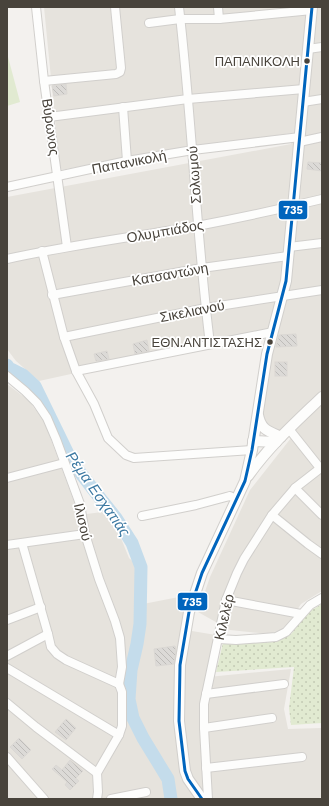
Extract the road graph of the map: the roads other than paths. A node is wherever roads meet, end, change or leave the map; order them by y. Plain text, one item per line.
1 (115, 7) edge
2 (179, 7) edge
3 (218, 7) edge
4 (39, 8) edge
5 (312, 8) edge
6 (276, 10) edge
7 (219, 19) junction
8 (180, 20) junction
9 (149, 23) dead end
10 (322, 47) edge
11 (308, 50) junction
12 (44, 81) junction
13 (304, 89) junction
14 (188, 99) junction
15 (322, 99) edge
16 (303, 102) junction
17 (123, 107) junction
18 (49, 117) junction
19 (322, 137) edge
20 (300, 139) junction
21 (193, 150) junction
22 (127, 161) junction
23 (58, 177) junction
24 (7, 187) edge
25 (322, 199) edge
26 (293, 206) junction
27 (198, 225) junction
28 (322, 243) edge
29 (67, 247) junction
30 (42, 251) junction
31 (289, 252) junction
32 (7, 259) edge
33 (202, 268) junction
34 (322, 290) edge
35 (52, 295) junction
36 (283, 295) junction
37 (206, 308) junction
38 (273, 332) junction
39 (64, 337) junction
40 (210, 344) junction
41 (76, 371) junction
42 (7, 376) edge
43 (322, 398) edge
44 (258, 414) junction
45 (289, 429) junction
46 (278, 439) junction
47 (253, 445) junction
48 (64, 463) junction
49 (321, 467) edge
50 (7, 478) edge
51 (245, 481) junction
52 (295, 488) junction
53 (236, 499) junction
54 (272, 515) junction
55 (322, 515) edge
56 (142, 516) dead end
57 (85, 534) junction
58 (22, 542) junction
59 (7, 544) edge
60 (322, 554) edge
61 (322, 598) edge
62 (226, 600) junction
63 (41, 606) junction
64 (301, 614) junction
65 (7, 620) edge
66 (48, 634) junction
67 (218, 639) junction
68 (7, 656) edge
69 (7, 668) edge
70 (118, 684) junction
71 (284, 684) dead end
72 (206, 694) junction
73 (7, 703) edge
74 (272, 718) dead end
75 (204, 728) junction
76 (119, 735) junction
77 (7, 757) edge
78 (302, 757) dead end
79 (206, 768) junction
80 (97, 773) junction
81 (146, 792) dead end
82 (44, 799) edge
83 (97, 799) edge
84 (111, 799) edge
85 (202, 799) edge
86 (208, 799) edge

1 - 12 street
2 - 8 street, Σολωμού
3 - 7 street
4 - 12 street, Βύρωνος
5 - 6 street
5 - 11 street
6 - 7 street
7 - 8 street
8 - 9 street
8 - 14 street, Σολωμού
10 - 11 street
11 - 13 street
12 - 18 street, Βύρωνος
13 - 14 street
13 - 16 street
14 - 17 street
14 - 21 street, Σολωμού
15 - 16 street
16 - 20 street
17 - 18 street
17 - 22 street
18 - 23 street, Βύρωνος
19 - 20 street, Παπανικολή
20 - 21 street, Παπανικολή
20 - 26 street
21 - 22 street, Παπανικολή
21 - 27 street, Σολωμού
22 - 23 street, Παπανικολή
23 - 24 street, Παπανικολή
23 - 29 street, Βύρωνος
25 - 26 street, Ολυμπιάδος
26 - 27 street, Ολυμπιάδος
26 - 31 street
27 - 29 street, Ολυμπιάδος
27 - 33 street, Σολωμού
28 - 31 street, Κατσαντώνη
29 - 30 street, Ολυμπιάδος
30 - 32 street, Ολυμπιάδος
30 - 35 street
31 - 33 street, Κατσαντώνη
31 - 36 street
33 - 35 street, Κατσαντώνη
33 - 37 street, Σολωμού
34 - 36 street, Σικελιανού
35 - 39 street
36 - 37 street, Σικελιανού
36 - 38 street
37 - 39 street, Σικελιανού
37 - 40 street, Σολωμού
38 - 40 street
38 - 44 street
39 - 41 street
40 - 41 street
41 - 47 street
42 - 48 street, Ιλισού
43 - 45 street
44 - 46 street
44 - 47 street
45 - 46 street
45 - 49 street
46 - 47 street
46 - 51 street
47 - 51 street
48 - 50 street
48 - 57 street, Ιλισού
49 - 52 street, Κιλελέρ
51 - 53 street
52 - 54 street, Κιλελέρ
52 - 55 street
53 - 56 street
53 - 85 street
54 - 60 street
54 - 62 street, Κιλελέρ
57 - 58 street
57 - 70 street, Ιλισού
58 - 59 street
58 - 63 street
61 - 64 street
62 - 64 street
62 - 67 street, Κιλελέρ
63 - 65 street
63 - 66 street
64 - 67 street
66 - 68 street
66 - 70 street
67 - 72 street, Κιλελέρ
69 - 76 street
70 - 76 street
71 - 72 street
72 - 75 street, Κιλελέρ
73 - 80 street
74 - 75 street
75 - 79 street, Κιλελέρ
76 - 80 street
77 - 82 street
78 - 79 street
79 - 86 street, Κιλελέρ
80 - 83 street
81 - 84 street

